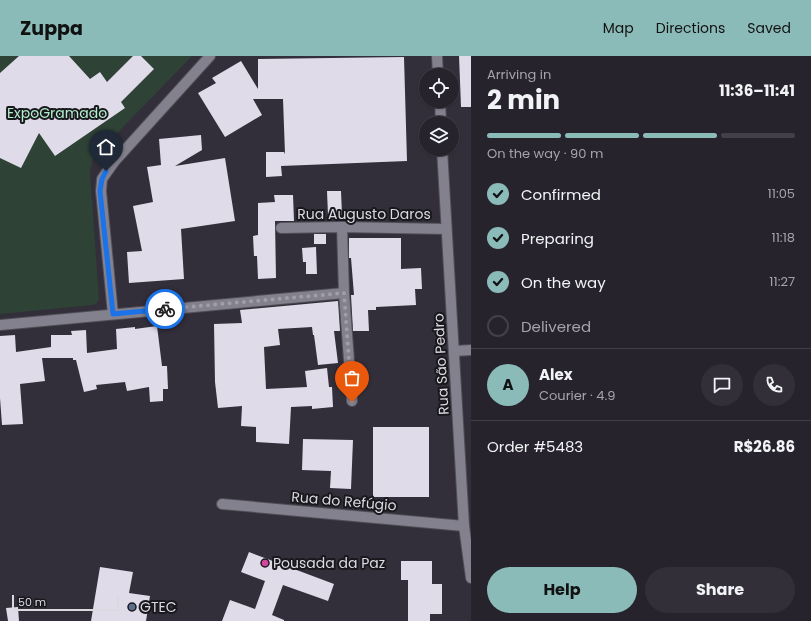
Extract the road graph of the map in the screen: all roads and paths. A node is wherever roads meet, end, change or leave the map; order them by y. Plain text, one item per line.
1 (210, 56) edge
2 (437, 56) edge
3 (438, 68) edge
4 (442, 156) edge
5 (342, 227) junction
6 (280, 228) dead end
7 (446, 228) junction
8 (344, 293) junction
9 (113, 314) junction
10 (0, 324) edge
11 (471, 350) edge
12 (454, 351) junction
13 (352, 402) dead end
14 (222, 504) dead end
15 (464, 526) junction
16 (471, 578) edge

1 - 9 street
2 - 3 street
4 - 7 street, Rua São Pedro
5 - 6 street, Rua Augusto Daros
5 - 7 street, Rua Augusto Daros
5 - 8 street
7 - 12 street, Rua São Pedro
8 - 9 street
8 - 13 street
9 - 10 street
11 - 12 street
12 - 15 street, Rua São Pedro
14 - 15 street, Rua do Refúgio
15 - 16 street, Rua São Pedro

